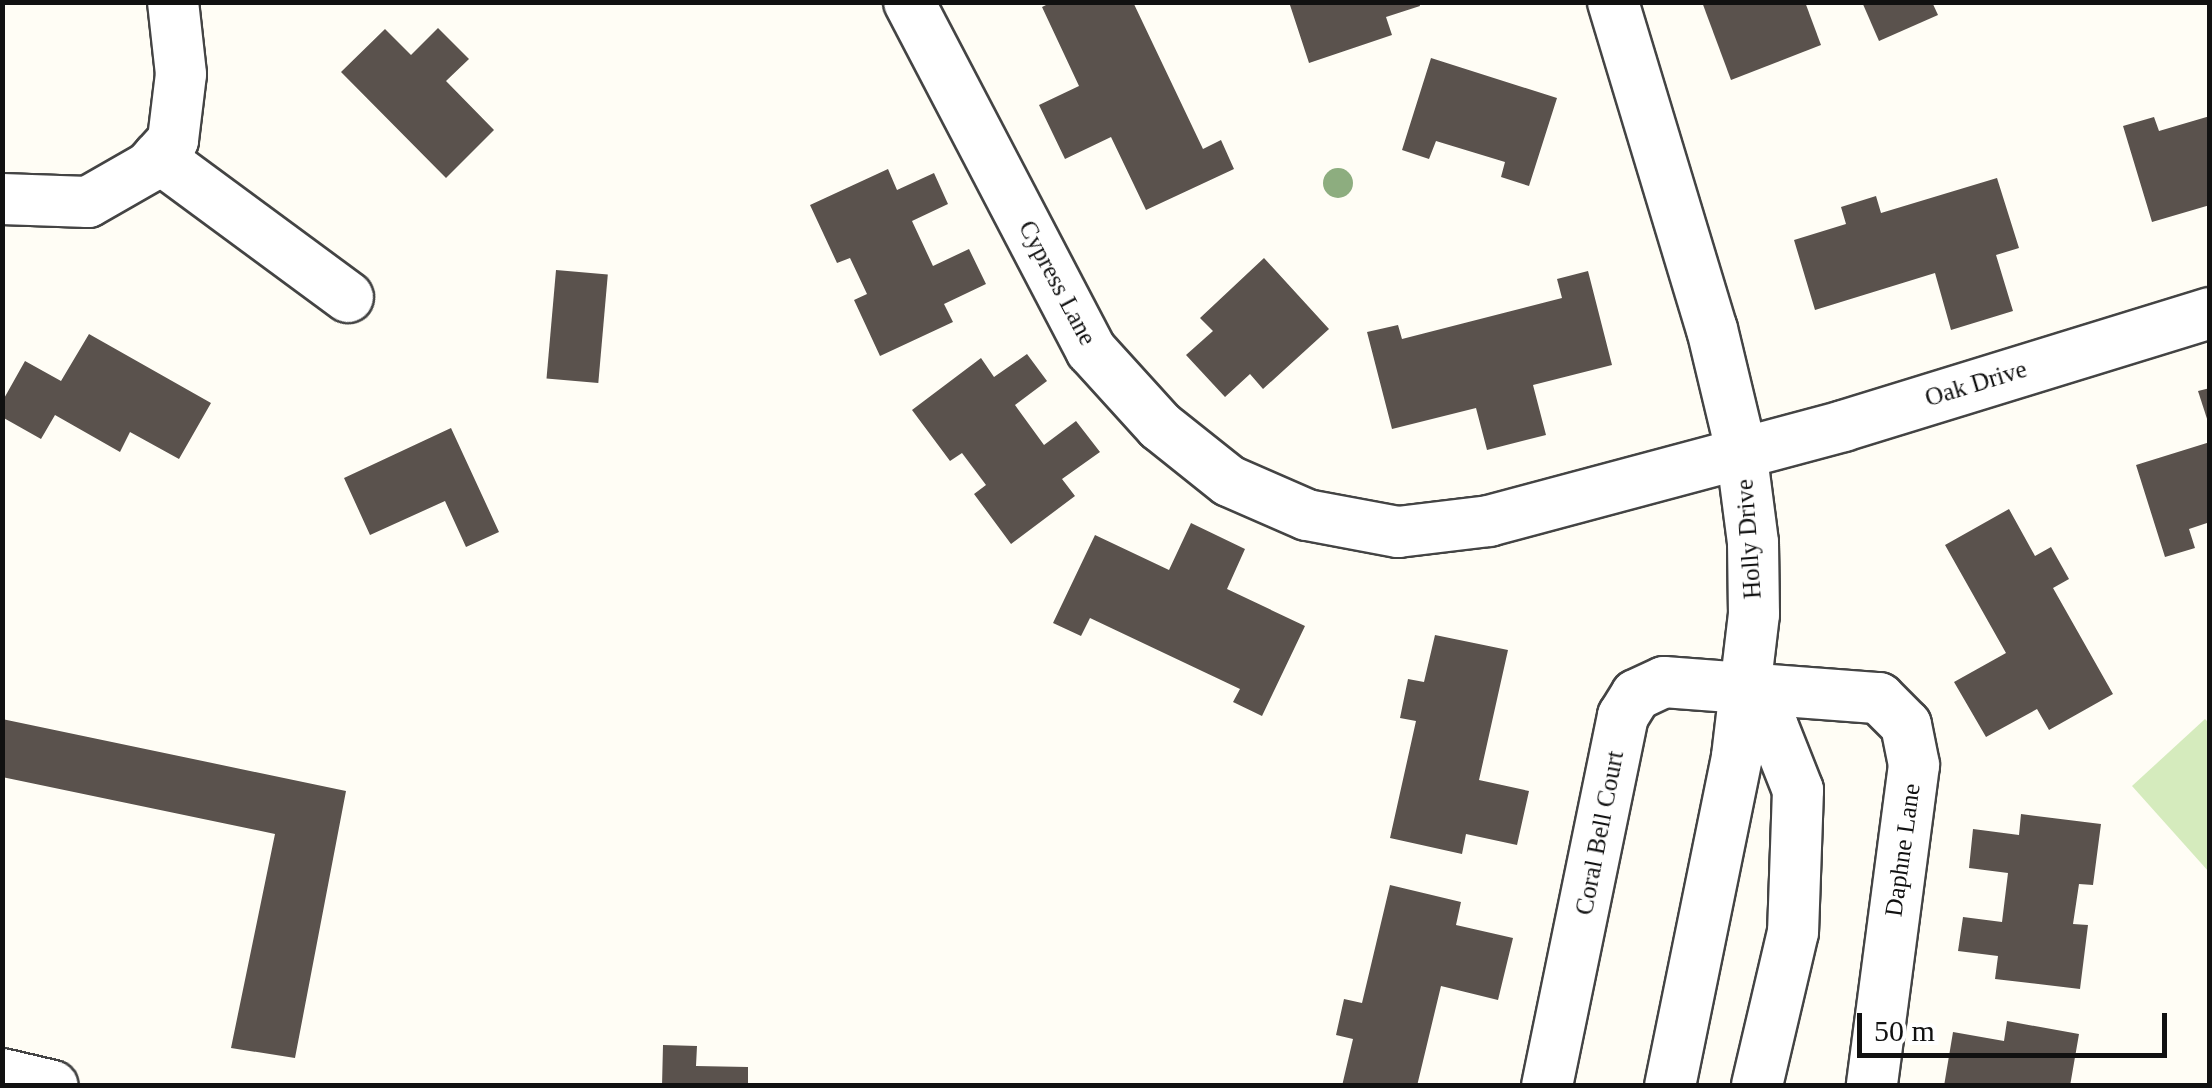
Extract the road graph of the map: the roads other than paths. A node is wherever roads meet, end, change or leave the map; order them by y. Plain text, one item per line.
1 (173, 2) edge
2 (909, 2) edge
3 (1613, 2) edge
4 (158, 157) junction
5 (2, 199) edge
6 (348, 297) dead end
7 (2210, 313) edge
8 (1742, 450) junction
9 (1748, 686) junction
10 (2, 1074) edge
11 (53, 1086) edge
12 (1547, 1086) edge
13 (1670, 1086) edge
14 (1756, 1086) edge
15 (1872, 1086) edge

1 - 4 street
2 - 8 street, Cypress Lane
3 - 8 street, Holly Drive
4 - 5 street
4 - 6 street
7 - 8 street, Oak Drive
8 - 9 street, Holly Drive
9 - 12 street, Coral Bell Court
9 - 13 street, Holly Drive
9 - 14 street
9 - 15 street, Daphne Lane
10 - 11 street

